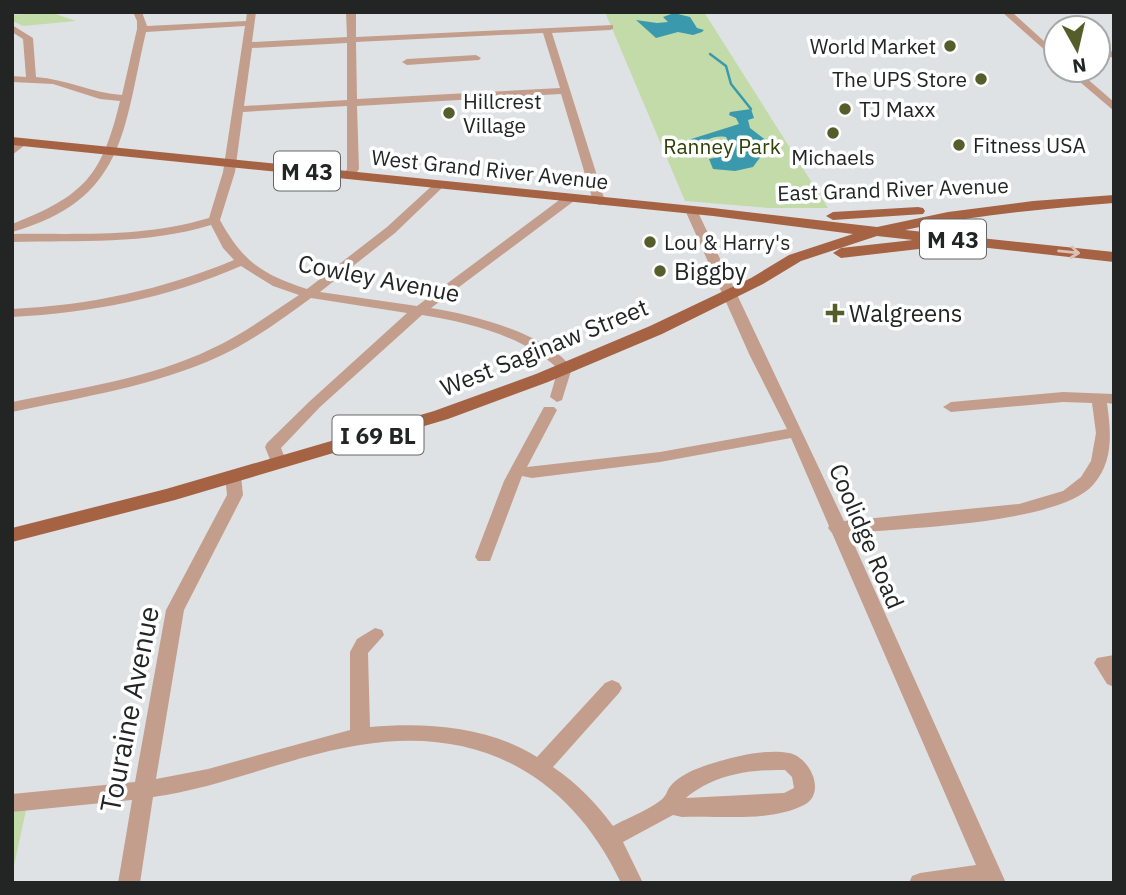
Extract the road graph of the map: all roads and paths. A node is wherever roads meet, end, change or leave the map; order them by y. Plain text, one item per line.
1 (351, 12) edge
2 (1006, 12) edge
3 (136, 13) edge
4 (251, 18) edge
5 (610, 27) dead end
6 (12, 28) edge
7 (142, 29) junction
8 (547, 30) junction
9 (471, 34) junction
10 (351, 40) junction
11 (1042, 44) edge
12 (247, 45) junction
13 (407, 62) dead end
14 (12, 79) edge
15 (31, 79) junction
16 (1087, 84) edge
17 (566, 91) junction
18 (124, 98) junction
19 (352, 103) junction
20 (1114, 108) edge
21 (238, 109) junction
22 (16, 145) edge
23 (111, 151) junction
24 (229, 163) junction
25 (349, 176) junction
26 (439, 185) junction
27 (570, 198) junction
28 (1114, 199) edge
29 (600, 201) junction
30 (1033, 205) junction
31 (691, 210) junction
32 (713, 212) junction
33 (35, 219) junction
34 (214, 220) junction
35 (12, 228) edge
36 (880, 230) junction
37 (42, 237) junction
38 (12, 238) edge
39 (1025, 247) junction
40 (1114, 257) edge
41 (240, 262) junction
42 (757, 281) junction
43 (310, 293) junction
44 (730, 294) junction
45 (419, 310) junction
46 (12, 313) edge
47 (565, 368) junction
48 (1106, 398) edge
49 (12, 407) edge
50 (951, 407) dead end
51 (796, 432) junction
52 (279, 463) junction
53 (517, 470) junction
54 (233, 477) junction
55 (836, 528) junction
56 (12, 535) edge
57 (485, 557) dead end
58 (375, 635) dead end
59 (1114, 662) edge
60 (1114, 679) edge
61 (611, 688) dead end
62 (360, 736) junction
63 (540, 768) junction
64 (144, 787) junction
65 (12, 803) edge
66 (671, 805) junction
67 (612, 837) junction
68 (993, 878) edge
69 (129, 883) edge
70 (632, 883) edge
71 (920, 883) edge

1 - 10 street
2 - 11 street
3 - 7 street
4 - 7 street
4 - 12 street
5 - 8 street
6 - 15 street
7 - 18 street
8 - 9 street
8 - 17 street
9 - 10 street
9 - 13 street
10 - 12 street
10 - 19 street
12 - 21 street
14 - 15 street
15 - 18 street
16 - 20 street
17 - 19 street
17 - 29 street
18 - 23 street
19 - 21 street
19 - 25 street
21 - 24 street
22 - 23 main road, West Grand River Avenue / M 43
23 - 24 main road, West Grand River Avenue / M 43
23 - 33 street
24 - 25 main road, West Grand River Avenue / M 43
24 - 34 street
25 - 26 main road, West Grand River Avenue / M 43
26 - 27 main road, West Grand River Avenue / M 43
26 - 43 street
27 - 29 main road, West Grand River Avenue / M 43
27 - 45 street
28 - 30 main road, I 69 BL
29 - 31 main road, West Grand River Avenue / M 43
30 - 32 main road, East Grand River Avenue / M 43
30 - 36 main road, I 69 BL
31 - 32 main road, West Grand River Avenue / M 43
31 - 44 street, Coolidge Road
32 - 36 main road, West Grand River Avenue / M 43
33 - 35 street
33 - 37 street
34 - 37 street
34 - 41 street, Cowley Avenue
36 - 39 main road, East Grand River Avenue / M 43
36 - 42 main road, West Saginaw Street / I 69 BL
37 - 38 street
39 -> 40 main road, East Grand River Avenue / I 69 BL
39 - 42 main road, I 69 BL
41 - 43 street, Cowley Avenue
41 - 46 street
42 - 44 main road, West Saginaw Street / I 69 BL
43 - 45 street, Cowley Avenue
43 - 49 street
44 - 47 main road, West Saginaw Street / I 69 BL
44 - 51 street, Coolidge Road
45 - 47 street, Cowley Avenue
45 - 52 street
47 - 52 main road, West Saginaw Street / I 69 BL
47 - 53 street
48 - 50 street
48 - 55 street
51 - 53 street
51 - 55 street, Coolidge Road
52 - 54 main road, West Saginaw Street / I 69 BL
53 - 57 street
54 - 56 main road, West Saginaw Street / I 69 BL
54 - 64 street, Touraine Avenue
55 - 68 street, Coolidge Road
58 - 62 street
59 - 60 street
61 - 63 street
62 - 63 street
62 - 64 street
63 - 67 street
64 - 65 street
64 - 69 street, Touraine Avenue
66 - 66 street
66 - 67 street
67 - 70 street
68 - 71 street

